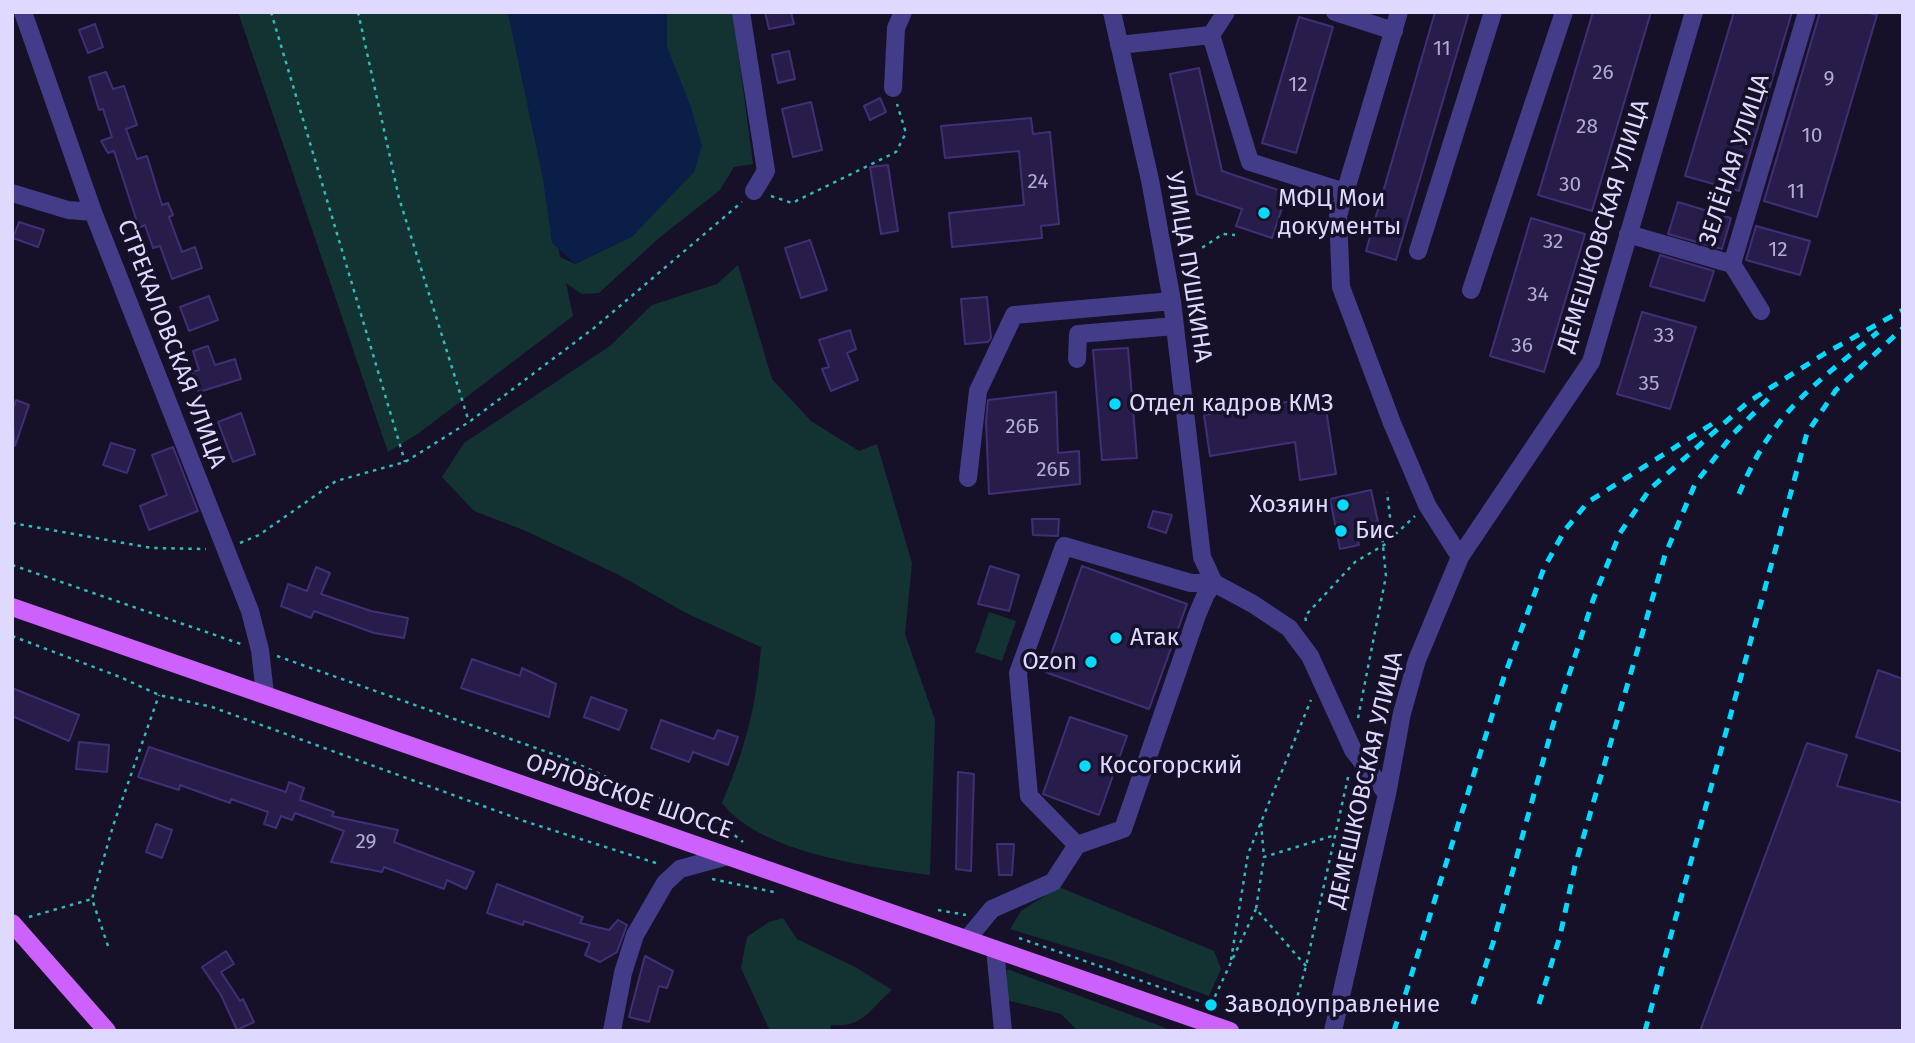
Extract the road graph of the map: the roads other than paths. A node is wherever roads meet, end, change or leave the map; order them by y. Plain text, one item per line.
1 (23, 12) edge
2 (741, 12) edge
3 (903, 12) edge
4 (1112, 12) edge
5 (1226, 12) edge
6 (1335, 12) edge
7 (1399, 12) edge
8 (1493, 12) edge
9 (1564, 12) edge
10 (1694, 12) edge
11 (1807, 12) edge
12 (1394, 31) junction
13 (1211, 36) junction
14 (1119, 45) junction
15 (893, 88) road end
16 (754, 191) road end
17 (1346, 192) junction
18 (12, 193) edge
19 (93, 212) junction
20 (1628, 234) junction
21 (1418, 251) dead end
22 (1732, 264) junction
23 (1471, 290) dead end
24 (1172, 301) junction
25 (1761, 312) dead end
26 (1175, 326) junction
27 (1077, 359) dead end
28 (968, 478) dead end
29 (1460, 557) junction
30 (1214, 583) junction
31 (12, 607) edge
32 (264, 694) junction
33 (1387, 794) junction
34 (1077, 845) junction
35 (724, 857) junction
36 (21, 920) edge
37 (967, 939) junction
38 (995, 949) junction
39 (107, 1031) edge
40 (612, 1031) edge
41 (1003, 1031) edge
42 (1230, 1031) edge
43 (1333, 1031) edge

1 - 19 street, СТРЕКАЛОВСКАЯ УЛИЦА
2 - 16 street
3 - 15 street
4 - 14 street, УЛИЦА ПУШКИНА
5 - 13 street
6 - 12 street
7 - 12 street
8 - 21 street
9 - 23 street
10 - 20 street, ДЕМЕШКОВСКАЯ УЛИЦА
11 - 22 street, ЗЕЛЁНАЯ УЛИЦА
12 - 17 street
13 - 14 street
13 - 17 street
14 - 24 street, УЛИЦА ПУШКИНА
17 - 29 street
18 - 19 street
19 - 32 street, СТРЕКАЛОВСКАЯ УЛИЦА
20 - 22 street, ЗЕЛЁНАЯ УЛИЦА
20 - 29 street, ДЕМЕШКОВСКАЯ УЛИЦА
22 - 25 street
24 - 26 street, УЛИЦА ПУШКИНА
24 - 28 street
26 - 27 street
26 - 30 street, УЛИЦА ПУШКИНА
29 - 33 street, ДЕМЕШКОВСКАЯ УЛИЦА
30 - 33 street
30 - 34 street
30 - 34 street
31 - 32 main road, ОРЛОВСКОЕ ШОССЕ
32 - 35 main road, ОРЛОВСКОЕ ШОССЕ
33 - 43 street, ДЕМЕШКОВСКАЯ УЛИЦА
34 - 37 street
35 - 37 main road, ОРЛОВСКОЕ ШОССЕ
35 - 40 street
36 - 39 main road
37 - 38 main road, ОРЛОВСКОЕ ШОССЕ
38 - 41 street
38 - 42 main road, ОРЛОВСКОЕ ШОССЕ

